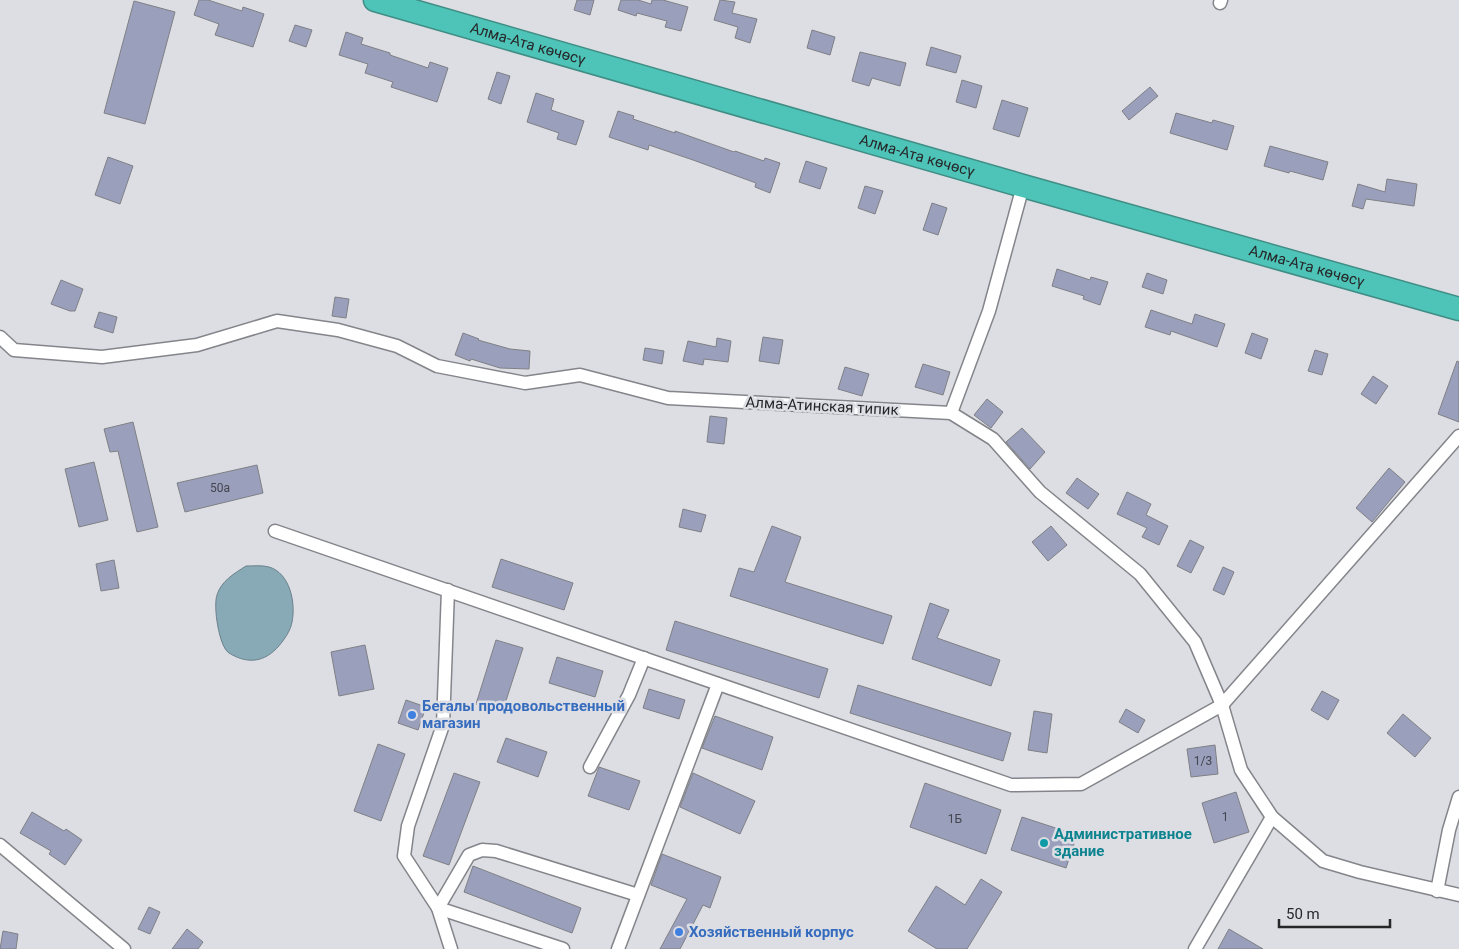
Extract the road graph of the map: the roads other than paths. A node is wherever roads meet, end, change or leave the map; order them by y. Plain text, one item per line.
1 (375, 0) edge
2 (1023, 186) junction
3 (1459, 310) edge
4 (0, 337) edge
5 (951, 413) junction
6 (1459, 436) edge
7 (275, 530) dead end
8 (448, 590) junction
9 (644, 658) junction
10 (718, 684) junction
11 (1222, 705) junction
12 (590, 767) dead end
13 (1459, 798) edge
14 (1272, 817) junction
15 (0, 845) edge
16 (1437, 891) junction
17 (638, 895) junction
18 (1459, 895) edge
19 (438, 908) junction
20 (124, 949) edge
21 (451, 949) edge
22 (563, 949) edge
23 (618, 949) edge
24 (1195, 949) edge

1 - 2 highway, Алма-Ата көчөсү
2 - 3 highway, Алма-Ата көчөсү
2 - 5 street
4 - 5 street, Алма-Атинская типик
5 - 11 street, Алма-Атинская типик
6 - 11 street
7 - 8 street
8 - 9 street
8 - 19 street
9 - 10 street
9 - 12 street
10 - 11 street
10 - 17 street
11 - 14 street, Алма-Атинская типик
13 - 16 street
14 - 16 street, Алма-Атинская типик
14 - 24 street
15 - 20 street
16 - 18 street, Алма-Атинская типик
17 - 19 street
17 - 23 street
19 - 21 street
19 - 22 street

